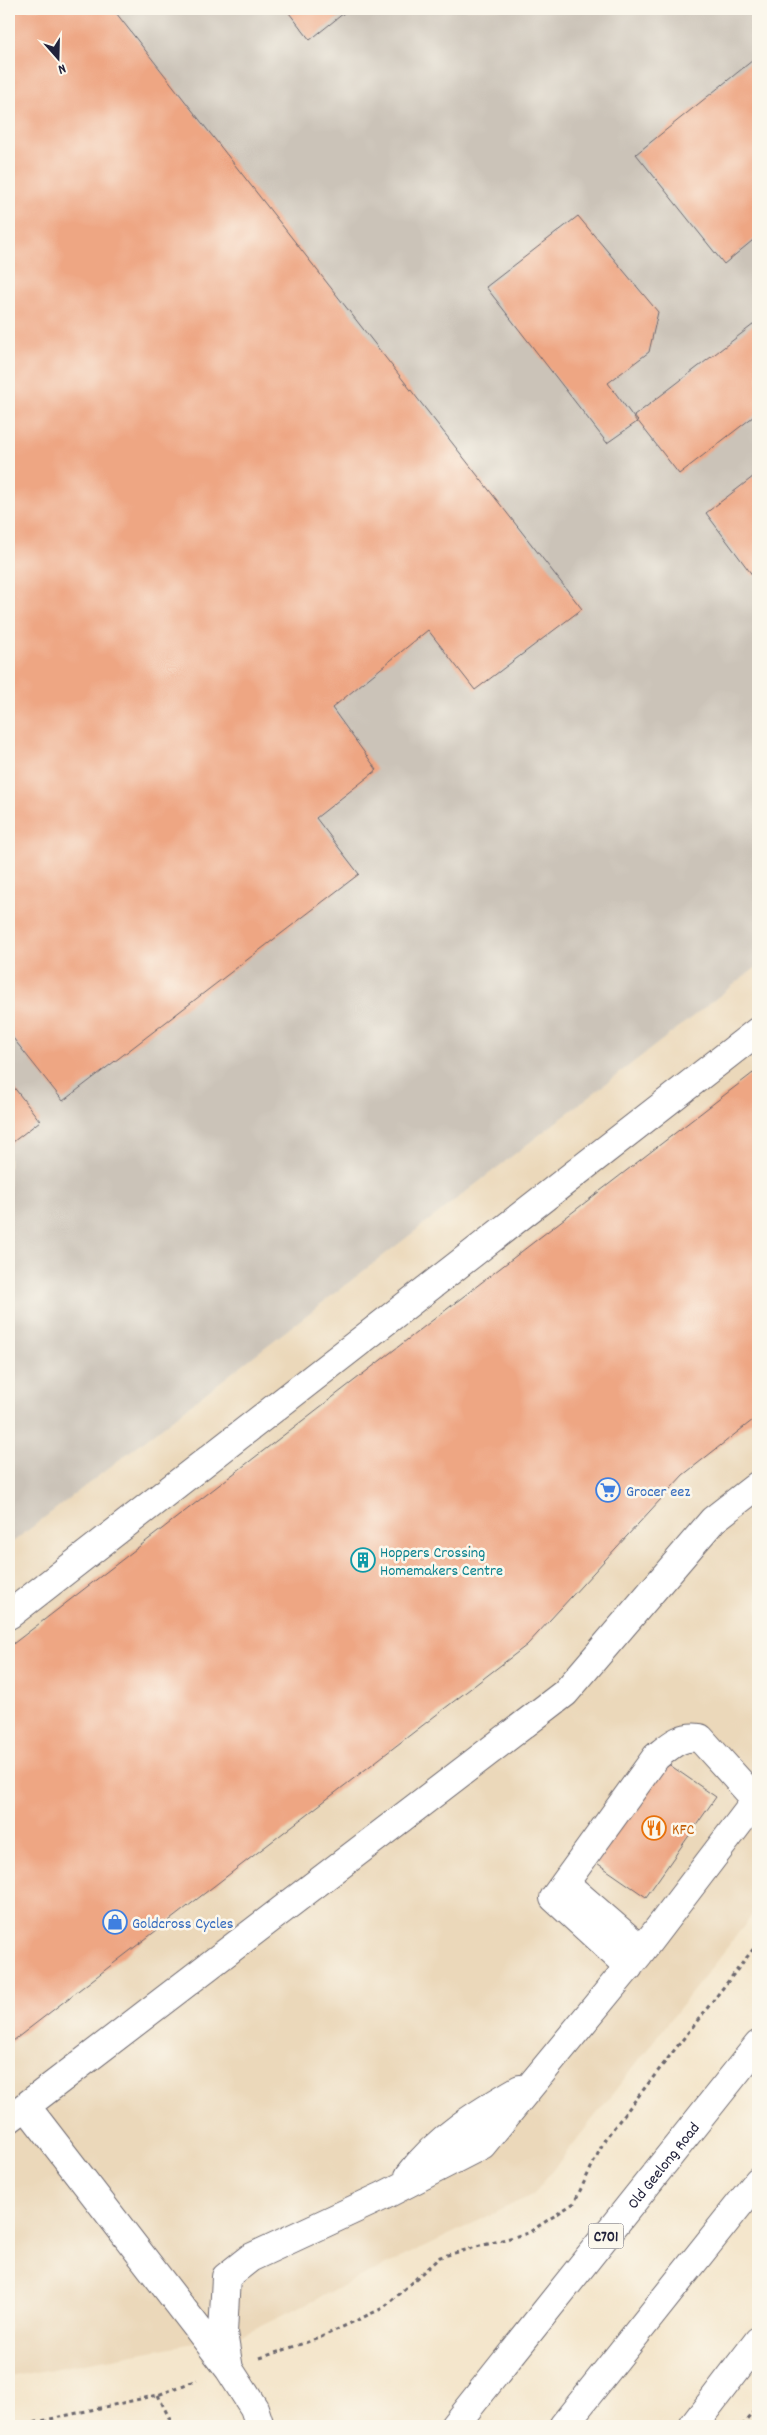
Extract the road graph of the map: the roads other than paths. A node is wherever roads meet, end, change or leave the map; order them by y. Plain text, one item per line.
1 (758, 1031) edge
2 (758, 1485) edge
3 (9, 1615) edge
4 (757, 1799) edge
5 (635, 1959) junction
6 (758, 2045) edge
7 (18, 2113) edge
8 (758, 2181) edge
9 (758, 2341) edge
10 (229, 2369) junction
11 (257, 2417) edge
12 (283, 2426) edge
13 (454, 2426) edge
14 (564, 2426) edge
15 (693, 2426) edge

1 - 3 main road
2 - 7 main road
4 - 5 main road
4 - 5 main road
5 - 10 main road
6 - 13 main road, Old Geelong Road / C701
7 - 10 main road
8 - 14 main road
9 - 15 main road
10 - 11 main road
11 - 12 main road

